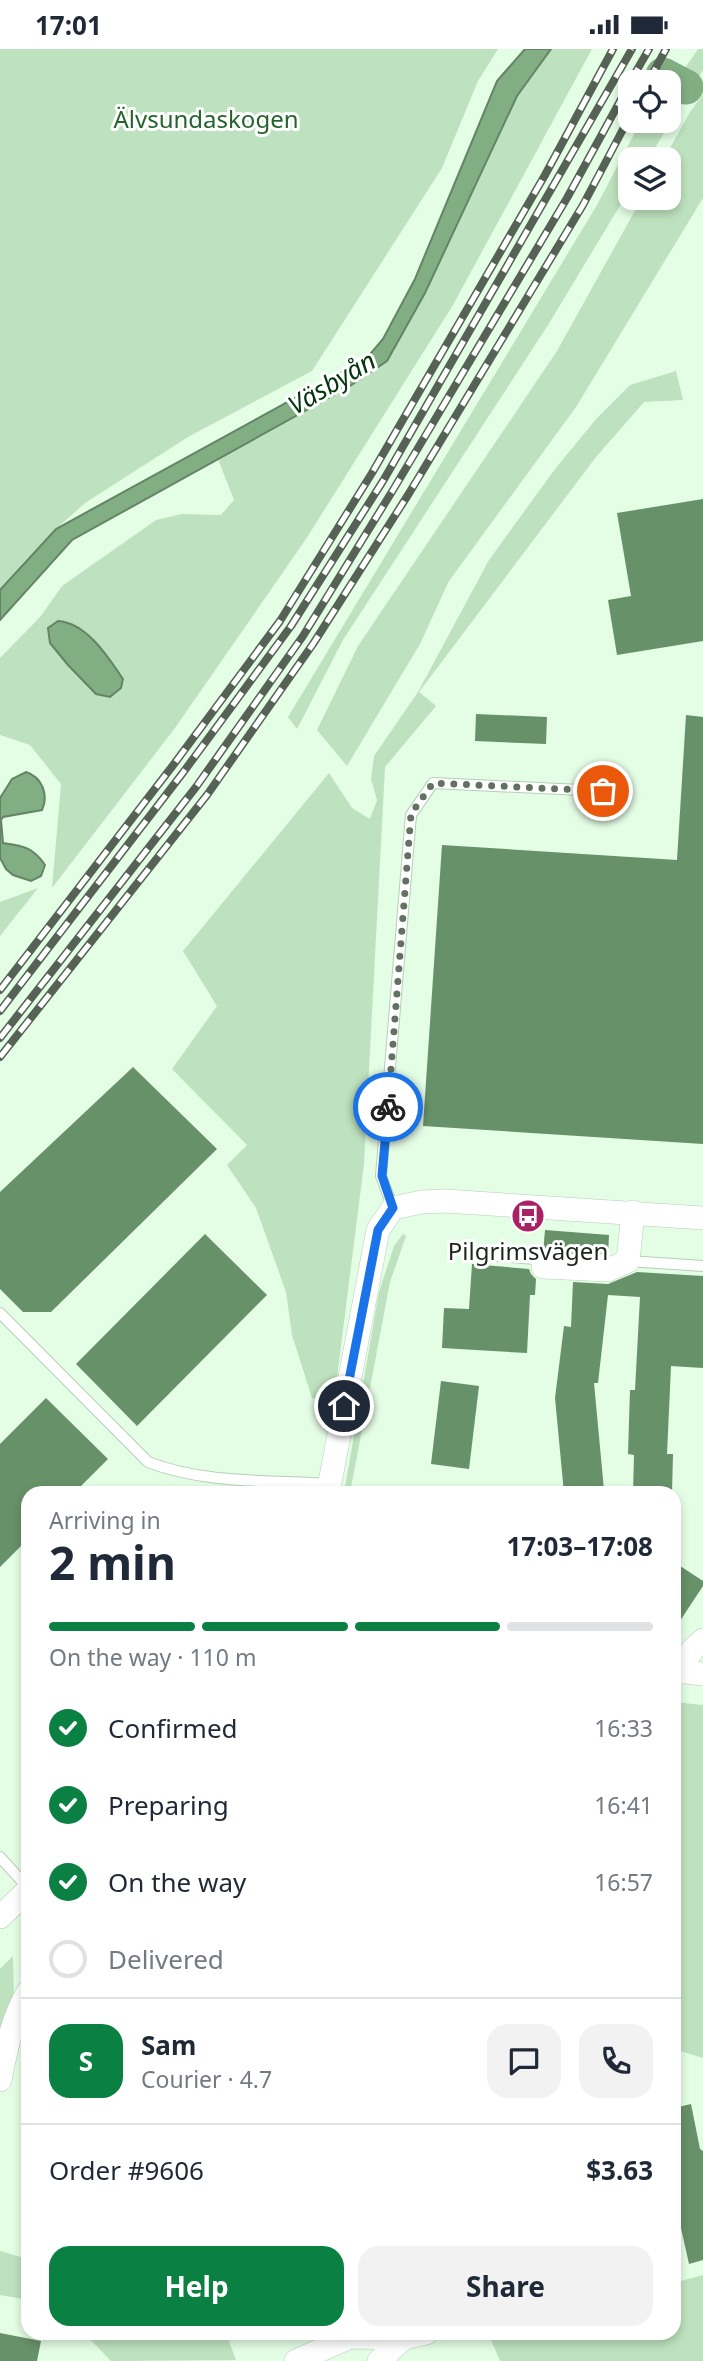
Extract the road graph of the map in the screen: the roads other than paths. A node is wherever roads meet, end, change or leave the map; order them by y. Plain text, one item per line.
1 (603, 791) dead end
2 (393, 1208) junction
3 (633, 1212) junction
4 (703, 1218) edge
5 (476, 1254) dead end
6 (628, 1261) junction
7 (703, 1266) edge
8 (543, 1267) joint
9 (0, 1313) edge
10 (309, 1486) edge
11 (329, 1486) edge
12 (703, 1640) edge
13 (681, 1667) edge
14 (681, 1674) edge
15 (703, 1674) edge
16 (0, 1857) edge
17 (21, 1881) edge
18 (21, 1896) edge
19 (0, 1917) edge
20 (21, 2005) edge
21 (0, 2080) edge
22 (343, 2340) edge
23 (403, 2340) edge
24 (296, 2361) edge
25 (379, 2361) edge

1 - 2 lane
2 - 3 street
2 - 11 street
3 - 4 street
3 - 6 street
5 - 8 lane
6 - 7 lane
6 - 8 street
9 - 10 lane
12 - 13 street
14 - 15 street
16 - 17 lane
18 - 19 street
20 - 21 street
22 - 24 street
23 - 25 street

